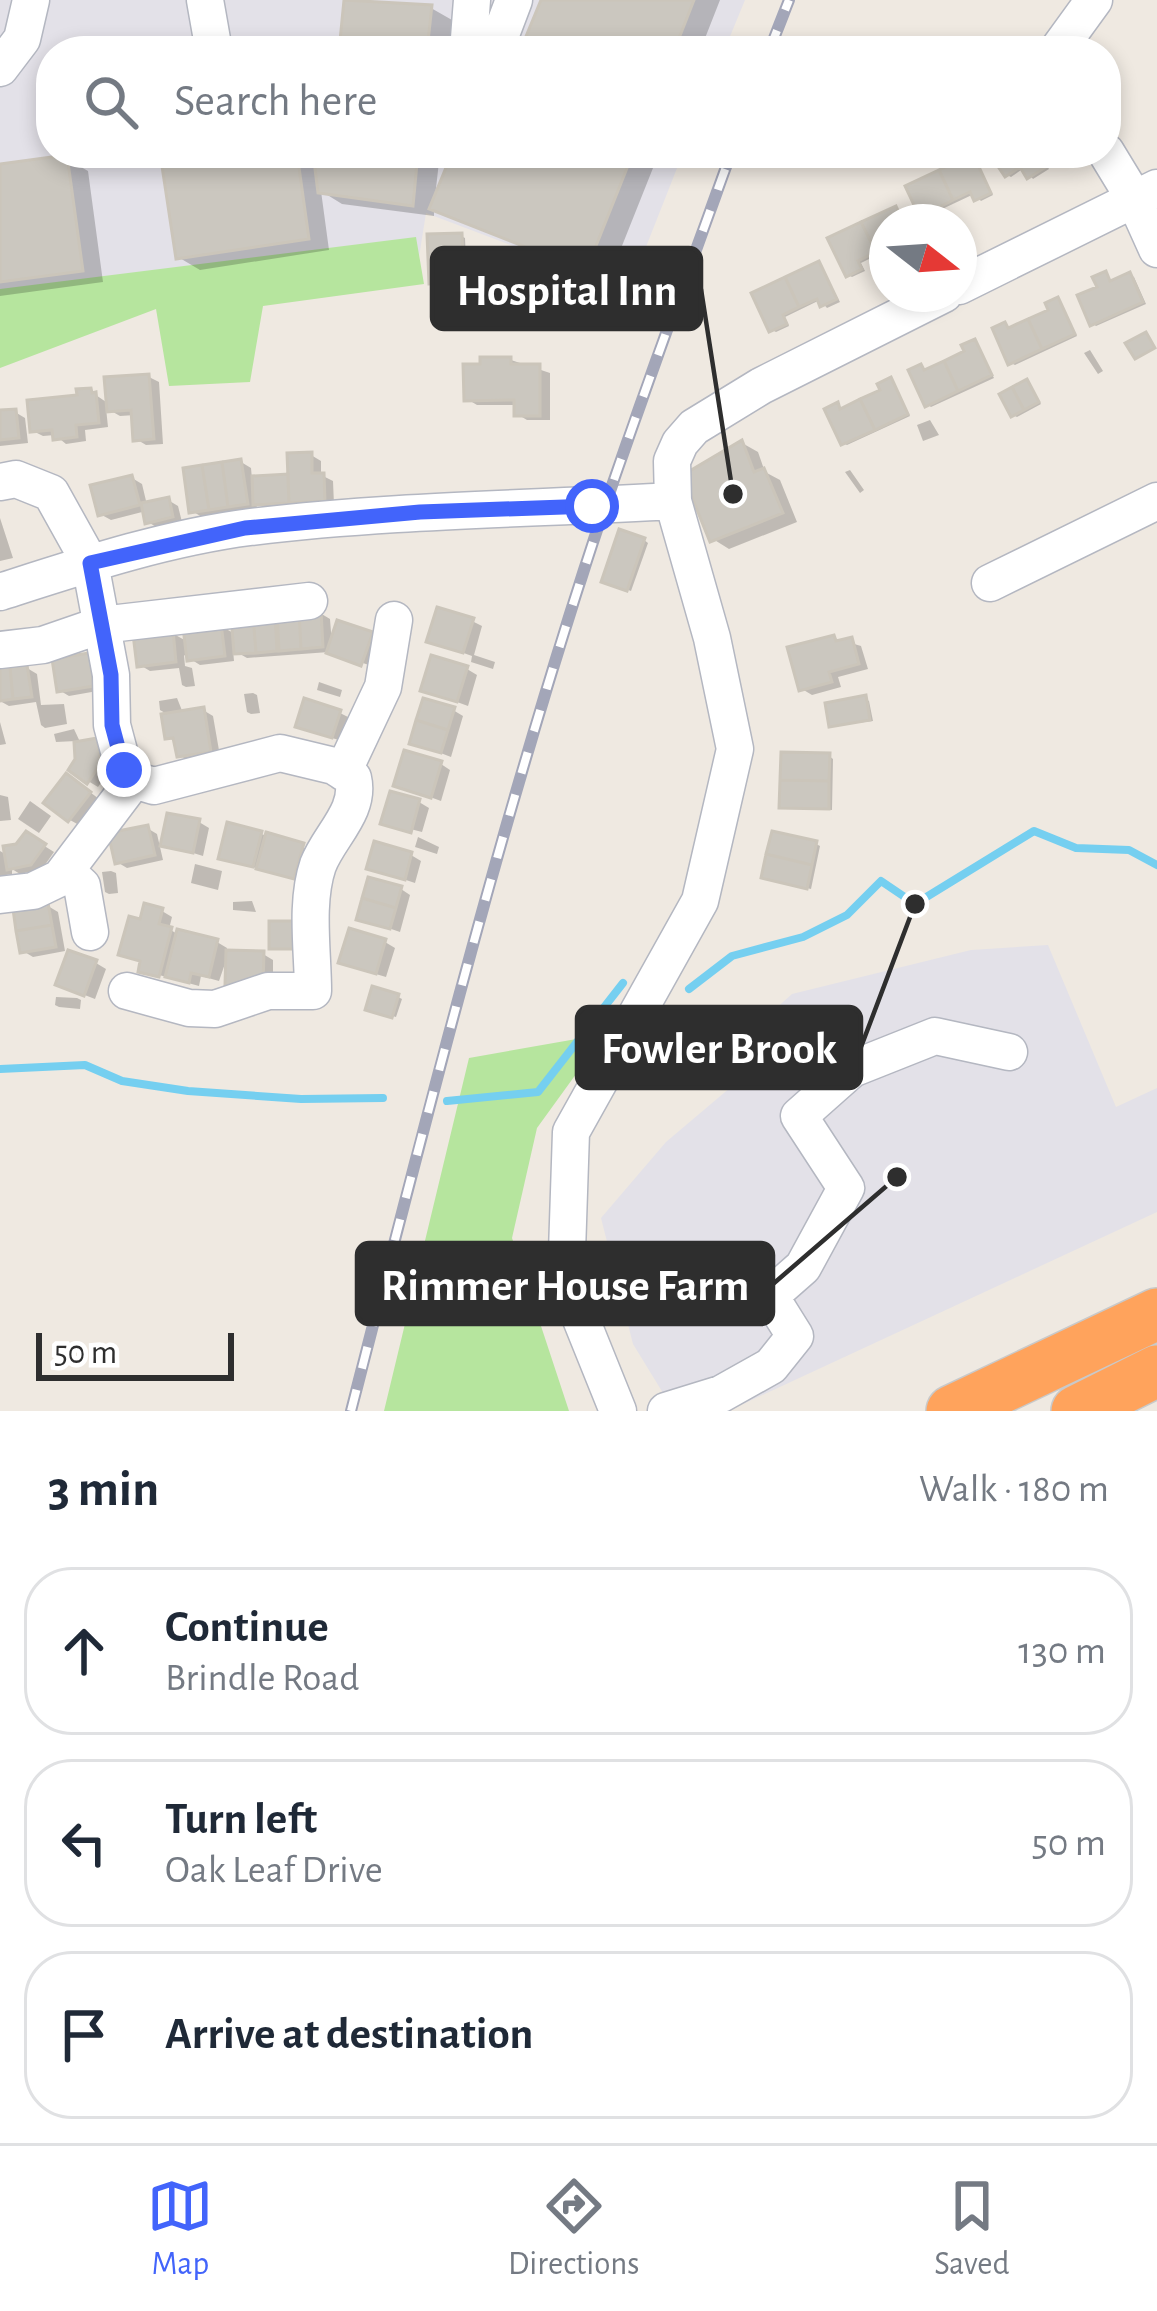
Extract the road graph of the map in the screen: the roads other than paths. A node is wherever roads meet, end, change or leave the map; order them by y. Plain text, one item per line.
1 (31, 0) edge
2 (205, 0) edge
3 (472, 0) edge
4 (514, 0) edge
5 (1094, 0) edge
6 (211, 36) edge
7 (469, 36) edge
8 (500, 36) edge
9 (1068, 36) edge
10 (0, 68) edge
11 (1121, 167) edge
12 (1146, 193) edge
13 (1157, 249) edge
14 (977, 277) edge
15 (908, 312) edge
16 (0, 482) edge
17 (673, 501) junction
18 (1157, 502) edge
19 (90, 563) junction
20 (990, 583) dead end
21 (0, 592) edge
22 (309, 602) dead end
23 (394, 620) dead end
24 (101, 625) junction
25 (0, 650) edge
26 (343, 772) junction
27 (134, 780) junction
28 (66, 871) junction
29 (0, 895) edge
30 (90, 932) dead end
31 (127, 991) dead end
32 (1009, 1052) dead end
33 (1157, 1315) edge
34 (1157, 1372) edge
35 (618, 1411) edge
36 (666, 1411) edge
37 (952, 1411) edge
38 (1077, 1411) edge

1 - 10 street
2 - 6 street
3 - 7 street
4 - 8 street
5 - 9 street
11 - 12 street
12 - 13 street
12 - 14 street
15 - 17 street
16 - 19 street
17 - 19 street
17 - 35 street
18 - 20 street
19 - 21 street
19 - 24 street
22 - 24 street
23 - 26 street
24 - 25 street
24 - 27 street
26 - 27 street
26 - 31 street
27 - 28 street
28 - 29 street
28 - 30 street
32 - 36 street
33 - 37 highway
34 - 38 highway

